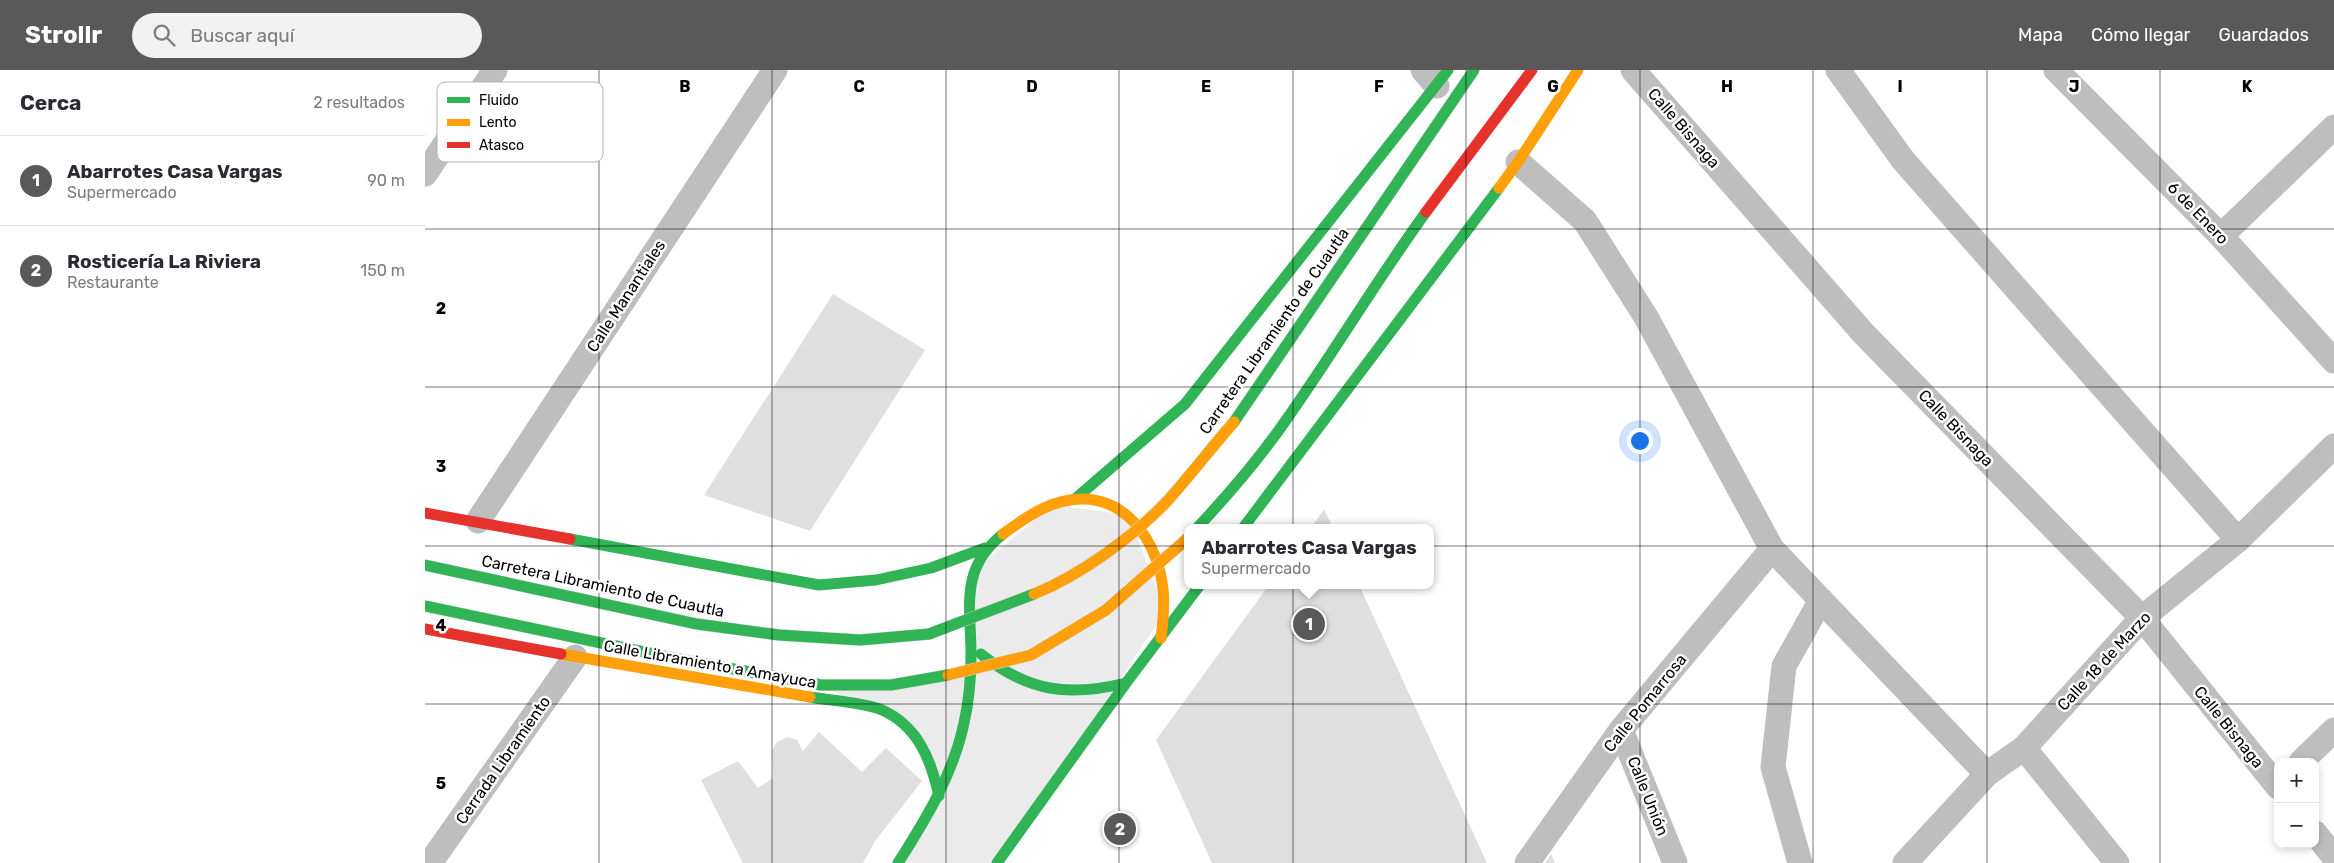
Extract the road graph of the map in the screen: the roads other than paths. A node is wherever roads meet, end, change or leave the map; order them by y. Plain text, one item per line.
1 (495, 70) edge
2 (775, 70) edge
3 (1474, 70) edge
4 (1532, 70) edge
5 (1578, 70) edge
6 (1633, 70) edge
7 (1838, 70) edge
8 (2056, 70) edge
9 (1436, 75) edge
10 (487, 82) edge
11 (2334, 127) edge
12 (437, 156) edge
13 (1518, 162) junction
14 (425, 174) edge
15 (2221, 236) junction
16 (2334, 361) edge
17 (2334, 446) edge
18 (1075, 499) junction
19 (425, 513) edge
20 (478, 521) junction
21 (1201, 524) edge
22 (1246, 524) edge
23 (2238, 540) junction
24 (1184, 542) edge
25 (985, 548) junction
26 (1772, 549) junction
27 (425, 565) edge
28 (1197, 589) edge
29 (1821, 600) junction
30 (425, 606) edge
31 (2142, 618) junction
32 (425, 629) edge
33 (1161, 638) junction
34 (972, 645) junction
35 (575, 657) junction
36 (1126, 683) junction
37 (1621, 730) junction
38 (2334, 730) edge
39 (2024, 748) junction
40 (2305, 758) edge
41 (1987, 774) junction
42 (2274, 782) edge
43 (939, 796) junction
44 (2319, 838) edge
45 (2334, 856) edge
46 (430, 863) edge
47 (898, 863) edge
48 (997, 863) edge
49 (1527, 863) edge
50 (1675, 863) edge
51 (1800, 863) edge
52 (1905, 863) edge
53 (2117, 863) edge

1 - 10 street
2 - 20 street, Calle Manantiales
3 - 27 main road, Carretera Libramiento de Cuautla, bridge
4 - 21 main road
5 - 13 main road
6 - 31 street, Calle Bisnaga
7 - 23 street
8 - 15 street, 6 de Enero
9 - 18 main road
11 - 15 street
12 - 14 street
13 - 22 main road
13 - 26 street
15 - 16 street, 6 de Enero
17 - 23 street, Calle 18 de Marzo
18 - 25 main road
18 - 33 main road
19 - 20 main road
20 - 25 main road
23 - 31 street, Calle 18 de Marzo
24 - 30 main road, bridge
25 - 34 main road
26 - 29 street
26 - 37 street, Calle Pomarrosa
28 - 33 main road
29 - 41 street
29 - 51 street
31 - 39 street, Calle 18 de Marzo
31 - 42 street, Calle Bisnaga
32 - 35 main road, Calle Libramiento a Amayuca
33 - 36 main road
34 - 36 main road
34 - 43 main road
35 - 43 main road, Calle Libramiento a Amayuca
35 - 46 street, Cerrada Libramiento
36 - 48 main road
37 - 49 street, Calle Pomarrosa
37 - 50 street, Calle Unión
38 - 40 street
39 - 41 street, Calle 18 de Marzo
39 - 53 street
41 - 52 street, Calle 18 de Marzo
43 - 47 main road
44 - 45 street

